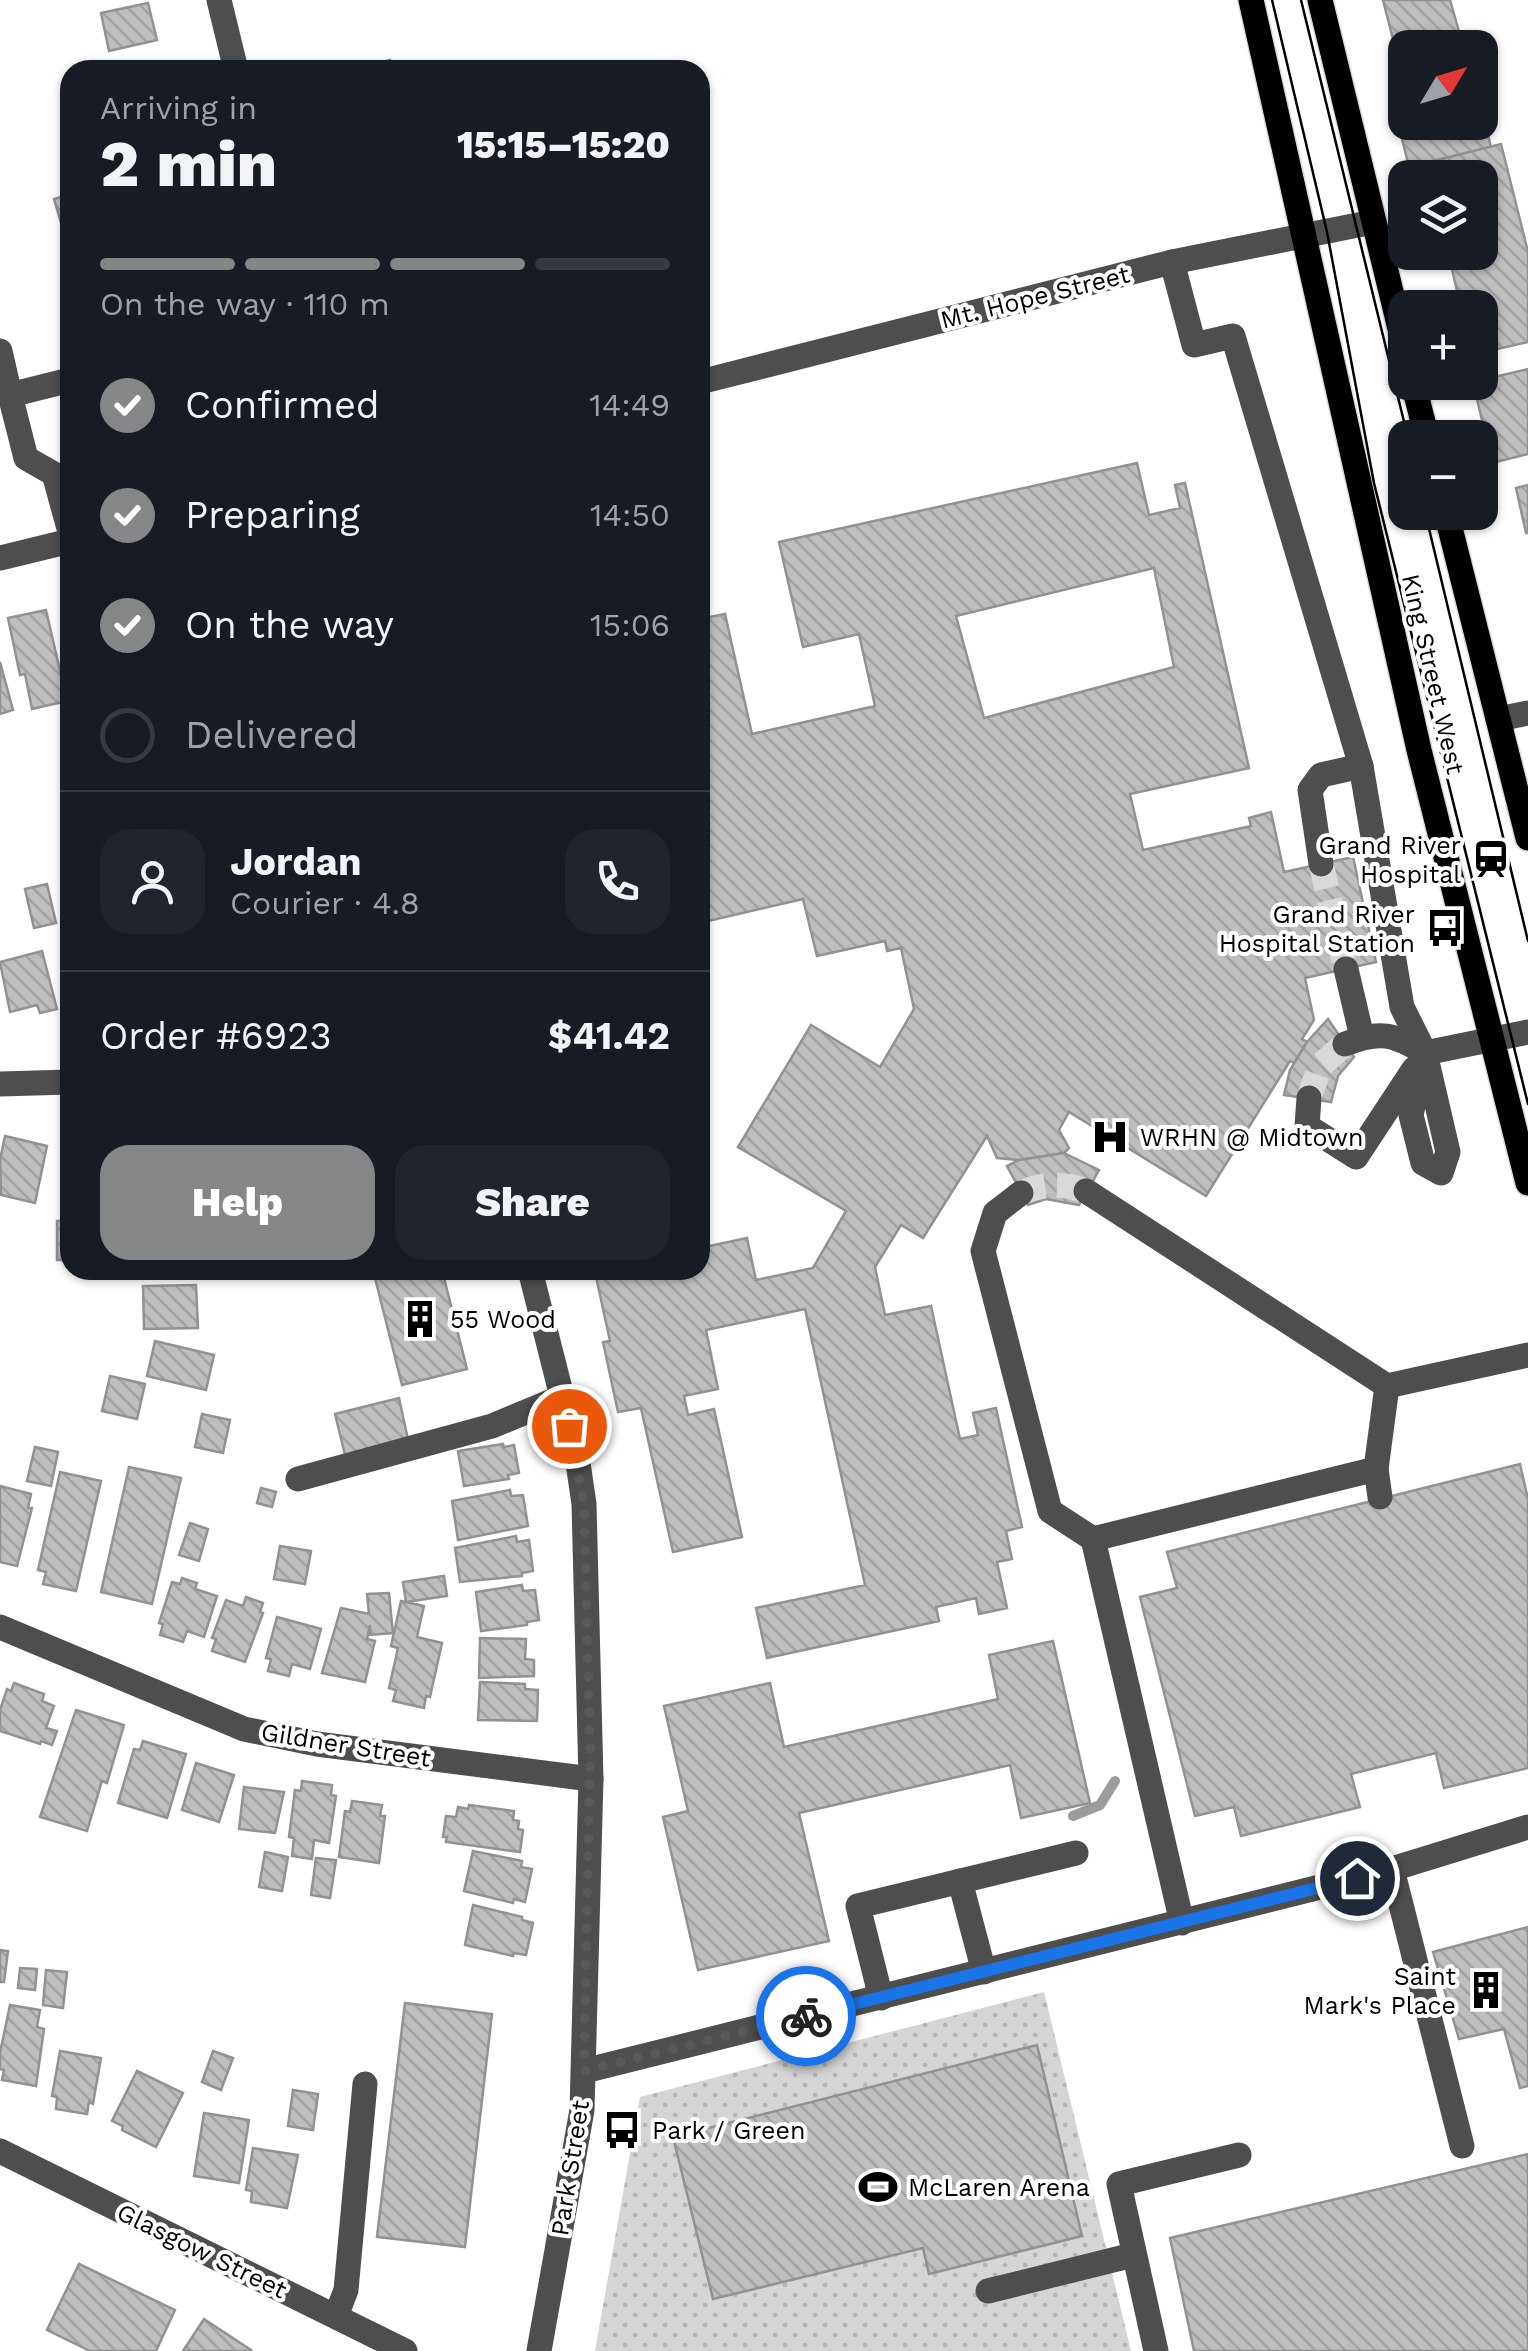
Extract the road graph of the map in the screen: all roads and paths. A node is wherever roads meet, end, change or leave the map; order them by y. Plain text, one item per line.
1 (218, 0) edge
2 (1250, 0) edge
3 (1320, 0) edge
4 (233, 60) edge
5 (1373, 222) junction
6 (1302, 236) junction
7 (1172, 262) junction
8 (1390, 290) edge
9 (0, 351) edge
10 (710, 379) edge
11 (60, 382) edge
12 (10, 395) junction
13 (60, 496) edge
14 (1451, 530) edge
15 (60, 543) edge
16 (0, 558) edge
17 (1528, 713) edge
18 (1498, 719) junction
19 (1361, 766) junction
20 (1528, 838) edge
21 (1322, 864) tunnel mouth
22 (1346, 968) tunnel mouth
23 (1528, 1032) edge
24 (1490, 1040) junction
25 (1425, 1052) junction
26 (60, 1082) edge
27 (0, 1084) edge
28 (1309, 1098) dead end
29 (1528, 1183) edge
30 (1086, 1191) tunnel mouth
31 (1021, 1194) tunnel mouth
32 (533, 1280) edge
33 (1528, 1354) edge
34 (1387, 1386) junction
35 (562, 1397) junction
36 (1376, 1469) junction
37 (298, 1479) dead end
38 (1380, 1498) dead end
39 (1093, 1539) junction
40 (0, 1627) edge
41 (590, 1779) junction
42 (1528, 1827) edge
43 (1076, 1853) dead end
44 (1392, 1869) junction
45 (960, 1881) junction
46 (1182, 1922) junction
47 (984, 1972) junction
48 (881, 1998) junction
49 (584, 2071) junction
50 (366, 2084) dead end
51 (1462, 2146) dead end
52 (0, 2151) edge
53 (1240, 2156) dead end
54 (1132, 2255) junction
55 (988, 2291) dead end
56 (336, 2316) junction
57 (405, 2351) edge
58 (539, 2351) edge
59 (1156, 2351) edge

1 - 4 street
2 - 6 main road, King Street West
3 - 5 main road
5 - 6 street, Mt. Hope Street
5 - 8 main road
6 - 7 street, Mt. Hope Street
6 - 24 main road, King Street West
7 - 10 street, Mt. Hope Street
7 - 19 street
9 - 12 street
11 - 12 street
12 - 13 street
14 - 18 main road, King Street West
15 - 16 street
17 - 18 street
18 - 20 main road, King Street West
19 - 21 street
19 - 25 street
22 - 25 street
23 - 24 street
24 - 25 street
24 - 29 main road, King Street West
25 - 28 street
26 - 27 street
30 - 34 street
31 - 39 street
32 - 35 street, Park Street
33 - 34 street
34 - 36 street
35 - 37 street
35 - 41 street, Park Street
36 - 38 street
36 - 39 street
39 - 46 street
40 - 41 street, Gildner Street
41 - 49 street, Park Street
42 - 44 street
43 - 45 street
44 - 46 street
44 - 51 street
45 - 47 street
45 - 48 street
46 - 47 street
47 - 48 street
48 - 49 street
49 - 58 street, Park Street
50 - 56 street
52 - 56 street, Glasgow Street
53 - 54 street
54 - 55 street
54 - 59 street
56 - 57 street, Glasgow Street

